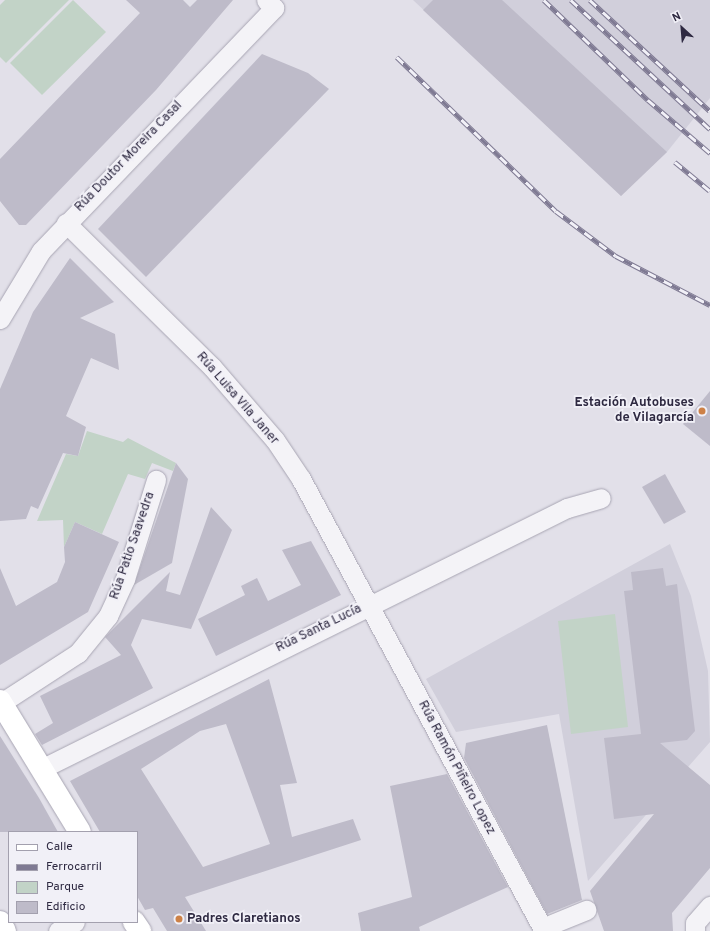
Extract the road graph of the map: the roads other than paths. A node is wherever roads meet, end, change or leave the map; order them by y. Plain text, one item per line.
1 (270, 4) edge
2 (66, 224) junction
3 (0, 319) edge
4 (156, 480) dead end
5 (601, 498) dead end
6 (370, 604) junction
7 (1, 702) edge
8 (41, 769) junction
9 (79, 831) edge
10 (710, 906) edge
11 (586, 910) dead end
12 (0, 922) edge
13 (73, 923) edge
14 (543, 929) edge
15 (5, 931) edge
16 (58, 931) edge
17 (695, 931) edge

1 - 2 street, Rúa Doutor Moreira Casal
2 - 3 street, Rúa Doutor Moreira Casal
2 - 6 street, Rúa Luisa Vila Janer
4 - 7 street, Rúa Patio Saavedra
5 - 6 street, Rúa Santa Lucía
6 - 8 street, Rúa Santa Lucía
6 - 14 street, Rúa Ramón Piñeiro Lopez
7 - 8 main road
8 - 9 main road
10 - 17 street
11 - 14 street
12 - 15 main road
13 - 16 street

